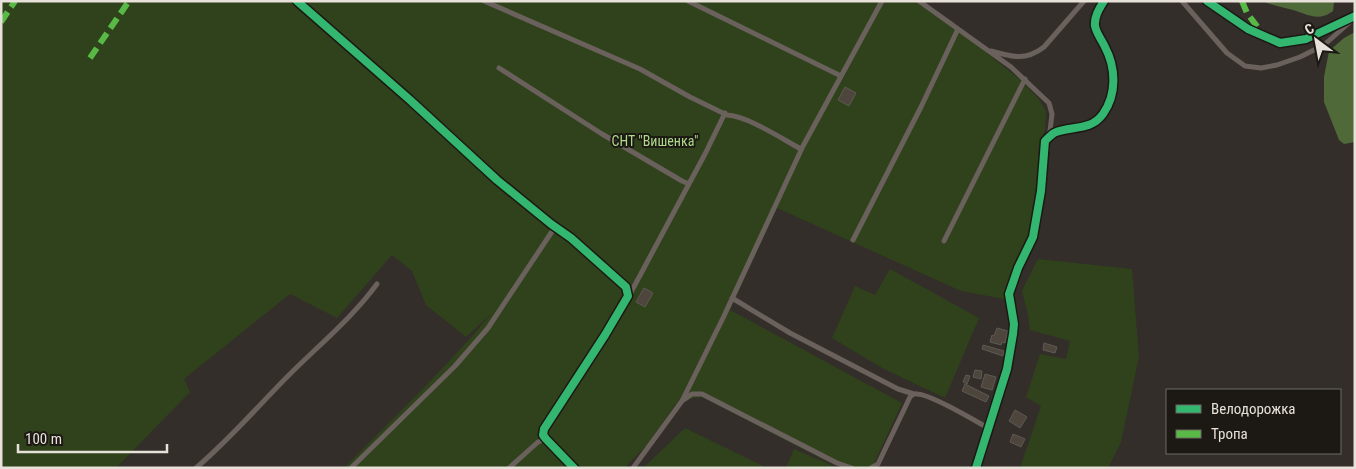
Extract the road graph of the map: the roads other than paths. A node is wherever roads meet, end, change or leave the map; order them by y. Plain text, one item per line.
1 (296, 1) edge
2 (484, 1) edge
3 (688, 1) edge
4 (872, 1) edge
5 (919, 1) edge
6 (1084, 1) edge
7 (1104, 1) edge
8 (1182, 1) edge
9 (1207, 1) edge
10 (881, 3) edge
11 (1355, 18) edge
12 (958, 29) junction
13 (986, 49) junction
14 (499, 68) dead end
15 (841, 76) junction
16 (1025, 79) junction
17 (725, 113) junction
18 (1045, 141) junction
19 (801, 149) junction
20 (689, 184) junction
21 (555, 227) junction
22 (853, 240) dead end
23 (944, 241) dead end
24 (377, 284) dead end
25 (628, 296) junction
26 (732, 298) junction
27 (914, 394) junction
28 (682, 401) junction
29 (989, 428) junction
30 (546, 439) junction
31 (196, 468) edge
32 (351, 468) edge
33 (509, 468) edge
34 (574, 468) edge
35 (633, 468) edge
36 (852, 468) edge
37 (871, 468) edge
38 (976, 468) edge

1 - 21 street
2 - 17 lane
3 - 15 lane
4 - 10 lane
5 - 12 lane
6 - 13 lane
7 - 18 street
8 - 11 lane
9 - 11 street
10 - 15 lane
12 - 13 lane
12 - 22 lane
13 - 16 lane
14 - 20 lane
15 - 19 lane
16 - 18 lane
16 - 23 lane
17 - 19 lane
17 - 20 lane
18 - 29 street
19 - 26 lane
20 - 25 lane
21 - 25 street
21 - 32 lane
24 - 31 lane
25 - 30 street
26 - 27 lane
26 - 28 lane
27 - 29 lane
27 - 37 lane
28 - 35 lane
28 - 36 lane
29 - 38 street
30 - 33 lane
30 - 34 street

